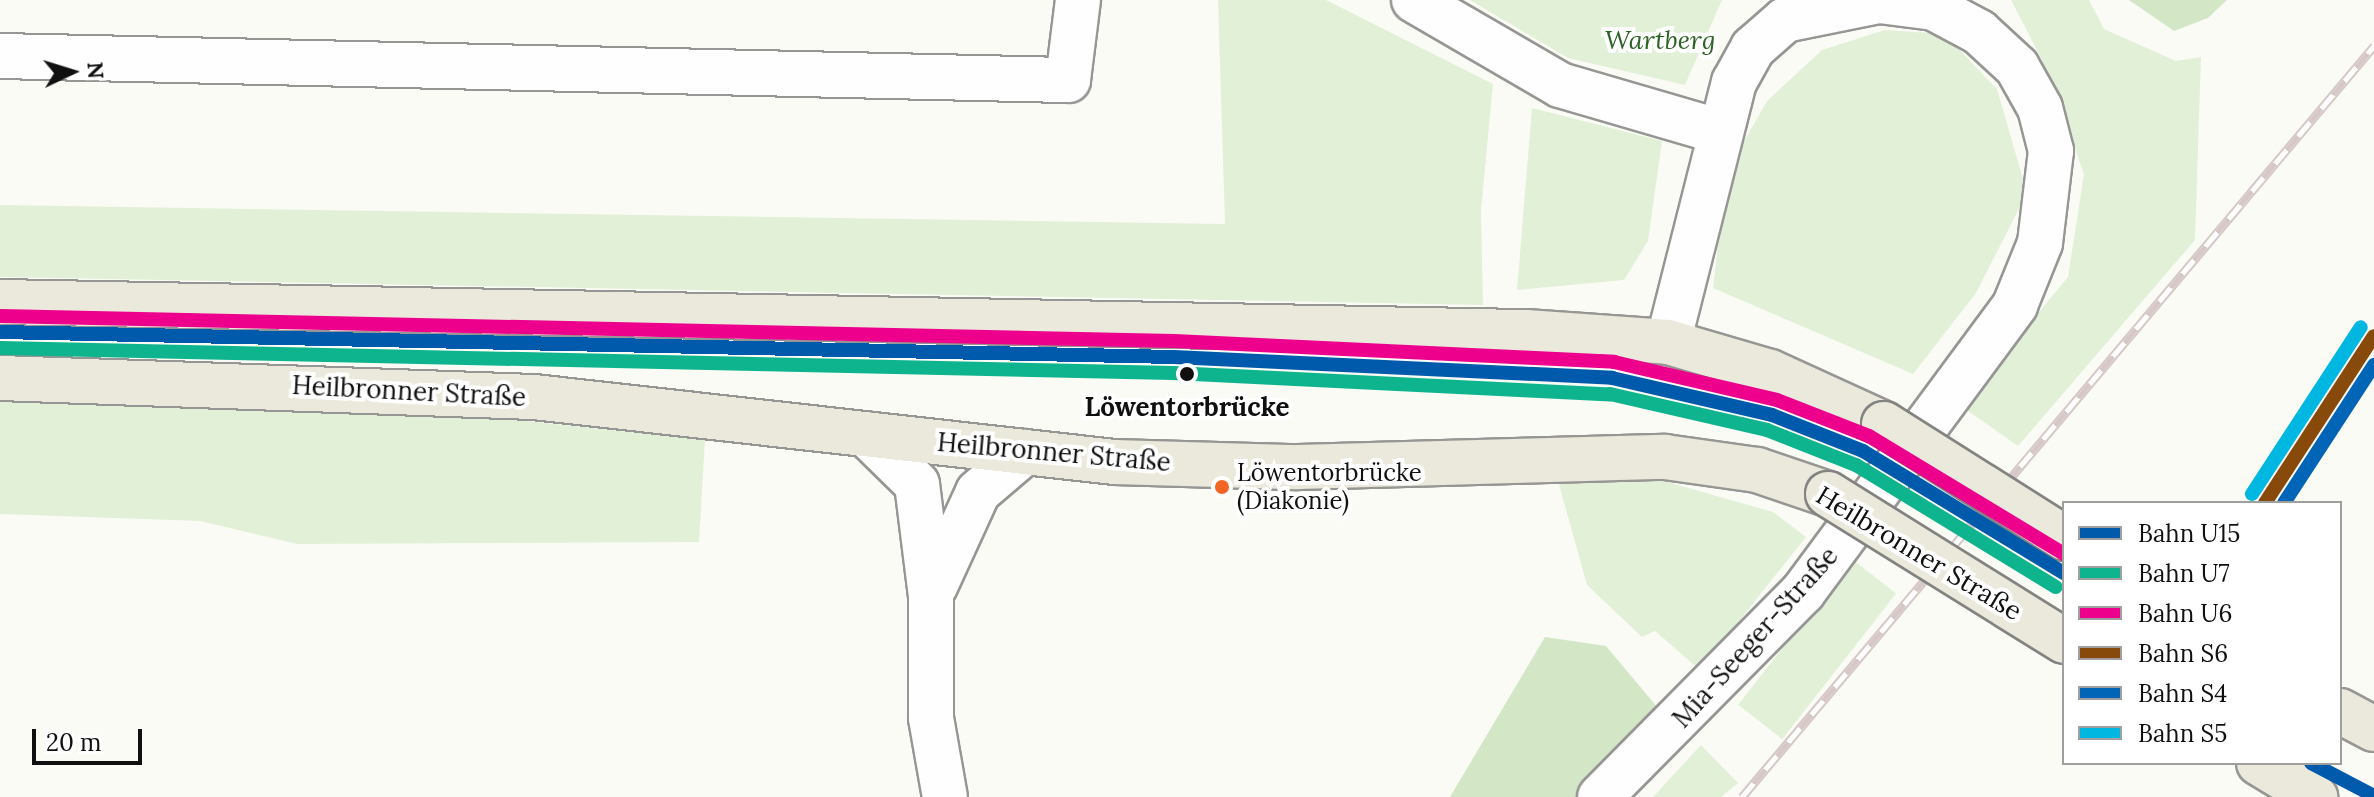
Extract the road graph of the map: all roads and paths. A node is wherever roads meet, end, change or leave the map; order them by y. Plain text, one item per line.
1 (1078, 0) edge
2 (1414, 0) edge
3 (1936, 4) edge
4 (0, 56) edge
5 (1717, 131) junction
6 (0, 302) edge
7 (1668, 342) junction
8 (0, 378) edge
9 (866, 434) junction
10 (1025, 452) junction
11 (2062, 537) edge
12 (931, 596) junction
13 (2062, 640) edge
14 (2342, 712) edge
15 (2374, 729) edge
16 (945, 797) edge
17 (1600, 797) edge

1 - 4 street
2 - 5 street
3 - 5 street, Mia-Seeger-Straße
3 - 17 street, Mia-Seeger-Straße
5 - 7 street, Mia-Seeger-Straße
6 - 7 main road
7 - 11 main road, bridge
8 - 9 main road, Heilbronner Straße
9 - 10 main road, Heilbronner Straße
9 - 12 street
10 - 12 street
10 - 13 main road, Heilbronner Straße, bridge
12 - 16 street
14 - 15 main road

